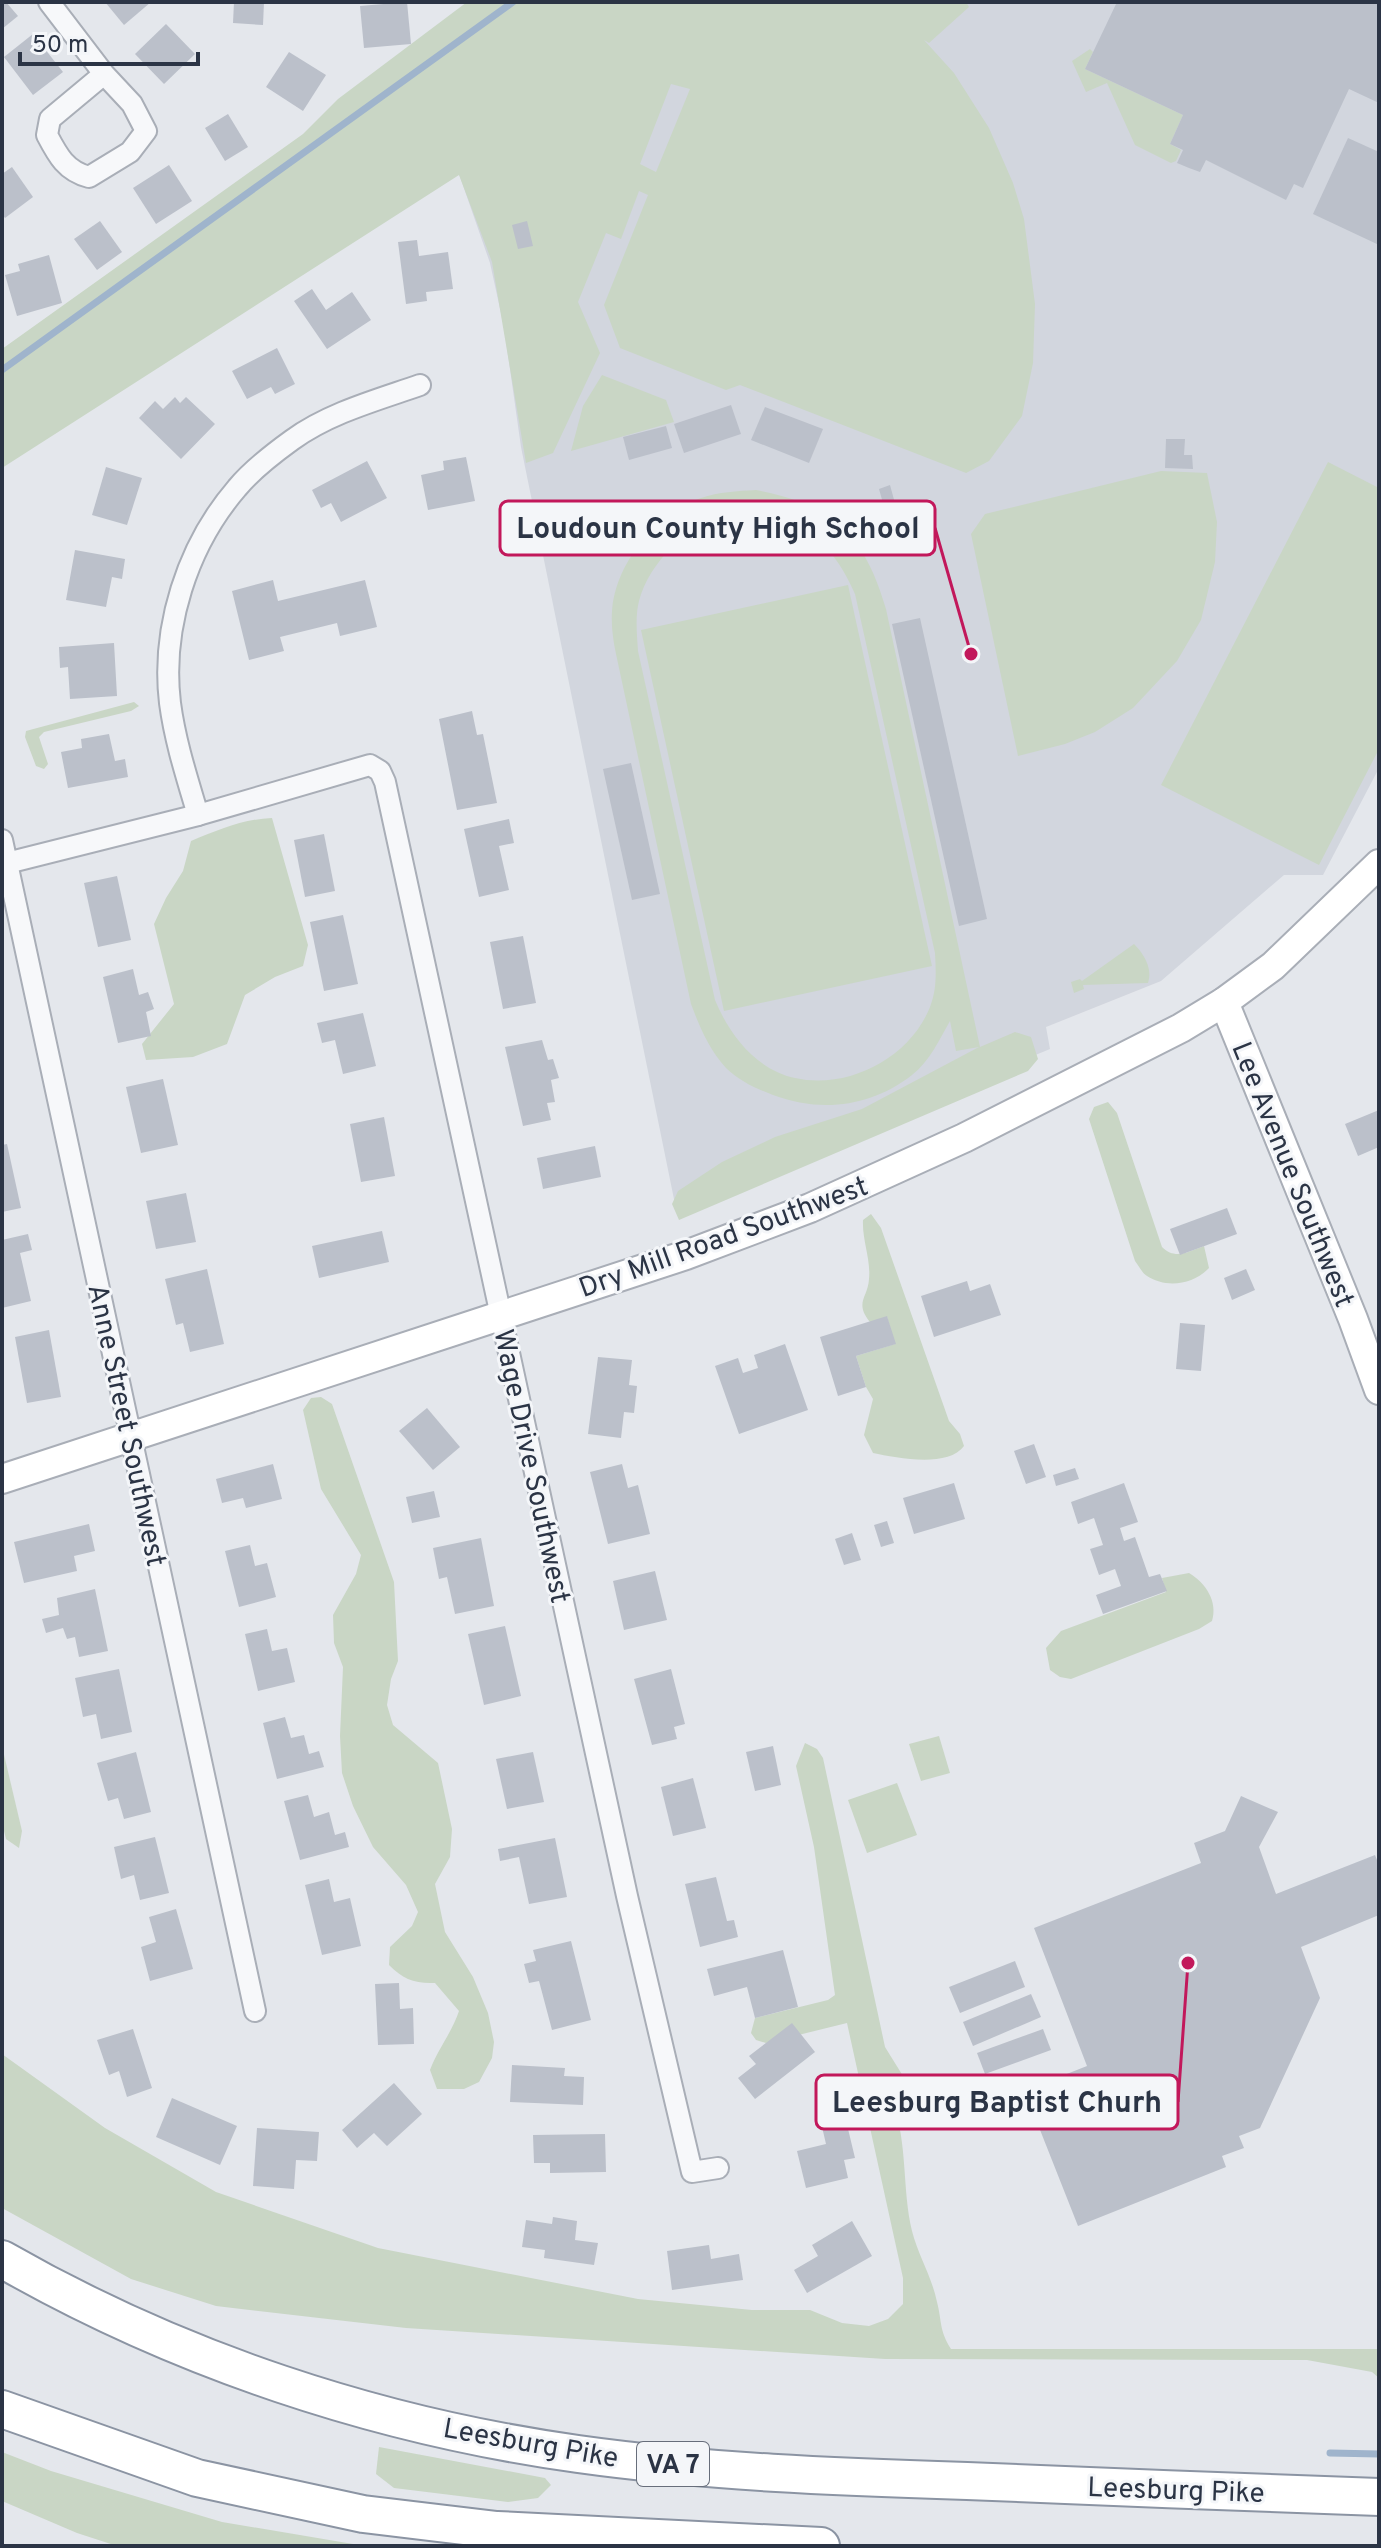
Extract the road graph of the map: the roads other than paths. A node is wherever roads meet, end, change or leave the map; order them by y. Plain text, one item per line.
1 (49, 2) edge
2 (104, 74) junction
3 (420, 385) dead end
4 (198, 815) junction
5 (2, 840) edge
6 (7, 863) junction
7 (1379, 864) edge
8 (1224, 1002) junction
9 (500, 1316) junction
10 (1379, 1390) edge
11 (131, 1438) junction
12 (2, 1479) edge
13 (255, 2011) dead end
14 (718, 2168) dead end
15 (2, 2259) edge
16 (2, 2409) edge
17 (1379, 2497) edge
18 (821, 2546) edge

1 - 2 street
2 - 2 street
3 - 4 street
4 - 6 street
4 - 9 street, Wage Drive Southwest
5 - 6 street, Anne Street Southwest
6 - 11 street, Anne Street Southwest
7 - 8 street, Dry Mill Road Southwest
8 - 9 street, Dry Mill Road Southwest
8 - 10 street, Lee Avenue Southwest
9 - 11 street, Dry Mill Road Southwest
9 - 14 street, Wage Drive Southwest
11 - 12 street, Dry Mill Road Southwest
11 - 13 street, Anne Street Southwest
15 - 17 highway, Leesburg Pike / VA 7
16 - 18 highway

